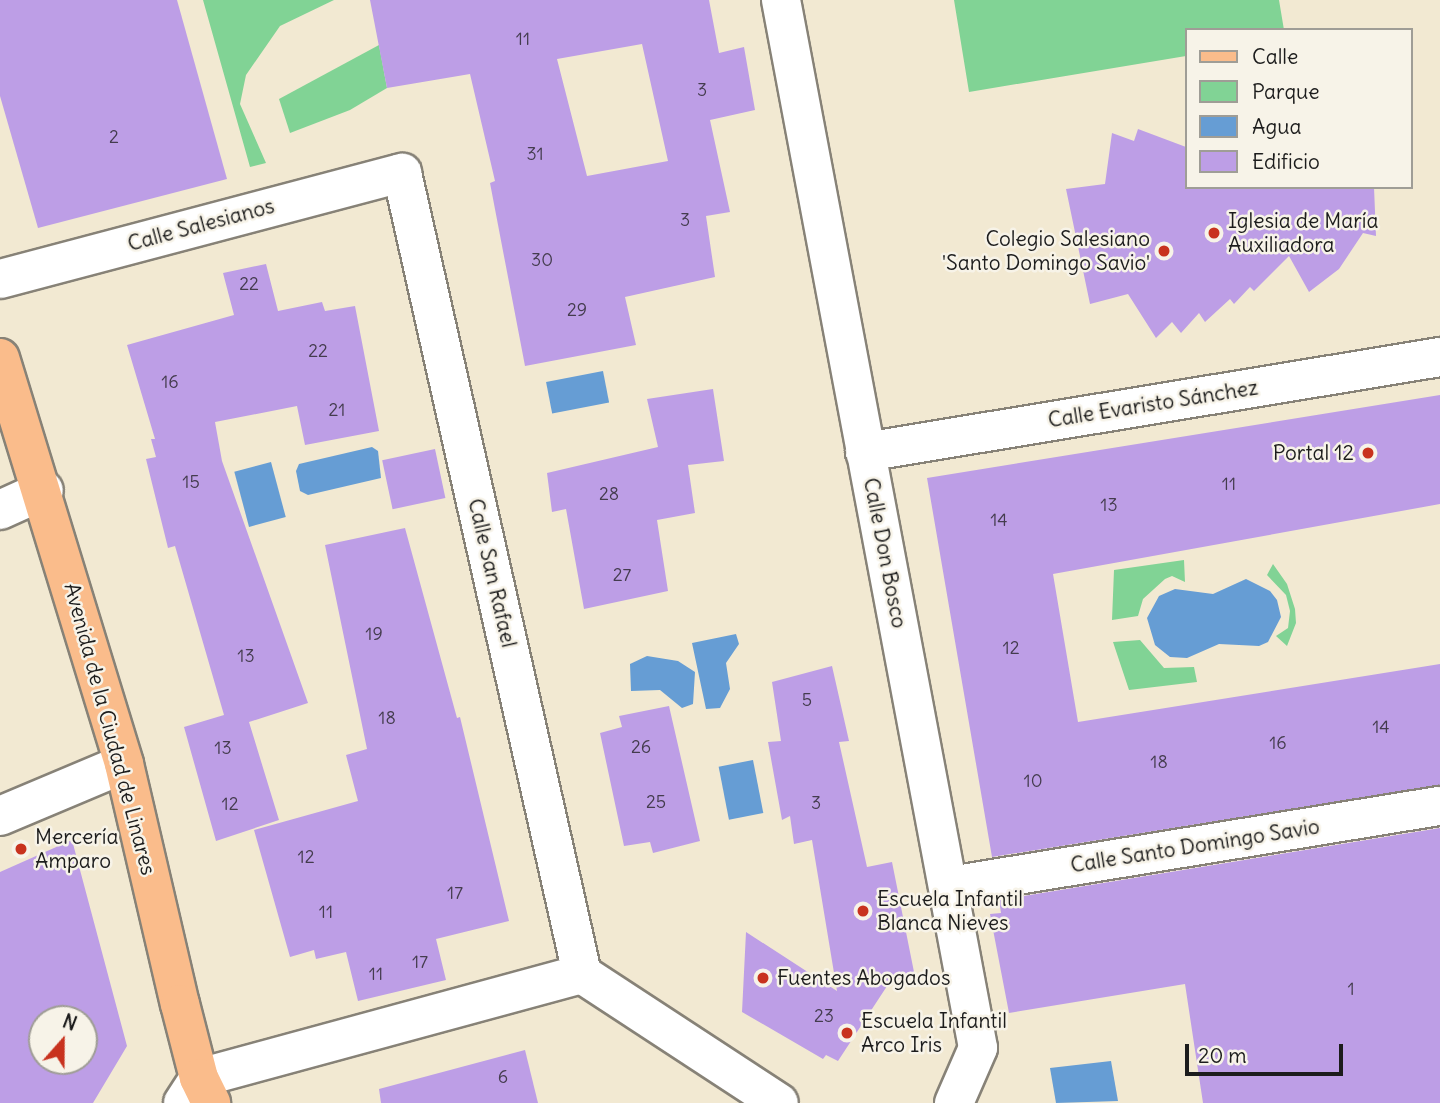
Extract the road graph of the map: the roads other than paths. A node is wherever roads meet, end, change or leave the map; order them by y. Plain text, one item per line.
1 (781, 0) edge
2 (402, 173) joint
3 (0, 279) edge
4 (1440, 357) edge
5 (0, 358) edge
6 (865, 452) junction
7 (44, 490) junction
8 (0, 510) edge
9 (124, 764) junction
10 (1440, 806) edge
11 (0, 816) edge
12 (950, 886) junction
13 (582, 974) junction
14 (198, 1095) edge
15 (779, 1103) edge
16 (954, 1103) edge

1 - 6 street, Calle Don Bosco
2 - 3 street, Calle Salesianos
2 - 13 street, Calle San Rafael
4 - 6 street, Calle Evaristo Sánchez
5 - 7 main road, Avenida de la Ciudad de Linares
6 - 12 street, Calle Don Bosco
7 - 8 street
7 - 9 main road, Avenida de la Ciudad de Linares
9 - 11 street
9 - 14 main road, Avenida de la Ciudad de Linares
10 - 12 street, Calle Santo Domingo Savio
12 - 16 street, Calle Don Bosco
13 - 14 street
13 - 15 street

